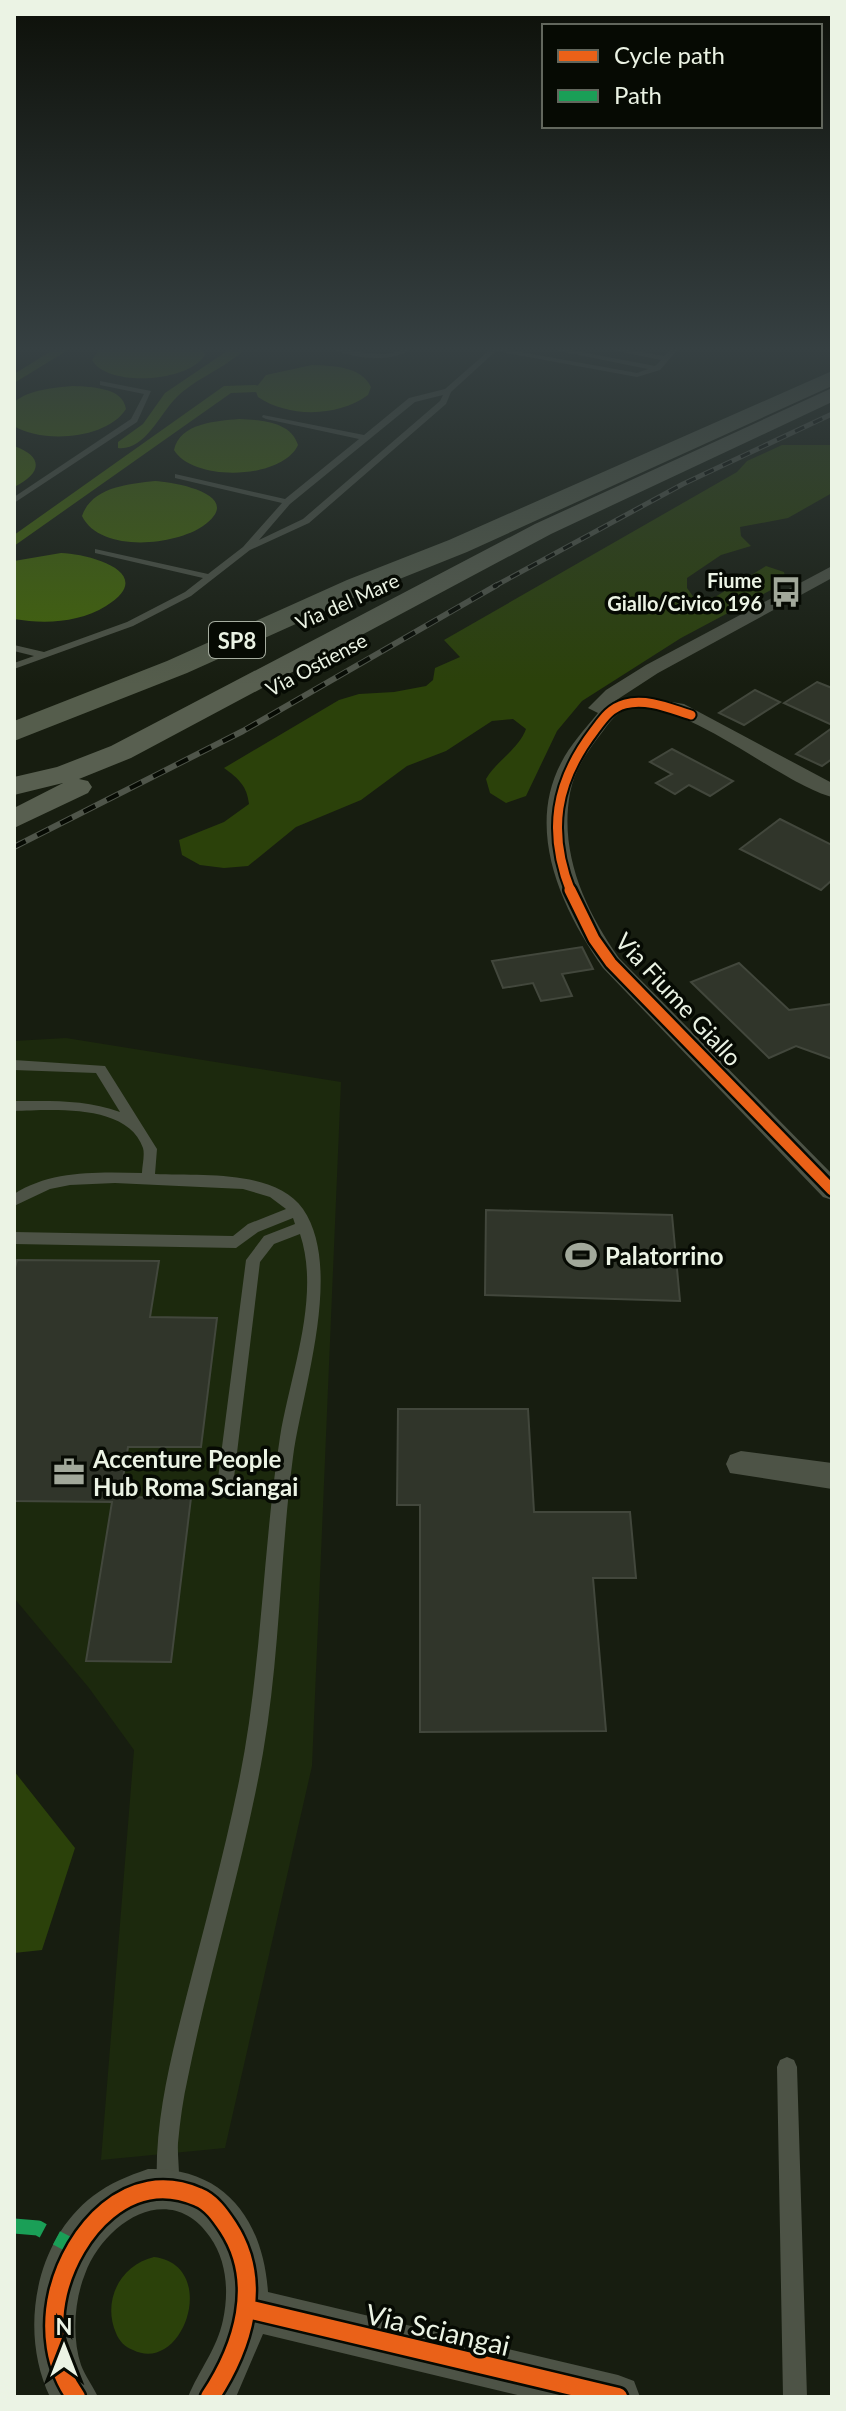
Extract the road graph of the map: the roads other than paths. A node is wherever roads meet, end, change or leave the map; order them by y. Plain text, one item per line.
1 (75, 460) edge
2 (339, 460) edge
3 (377, 460) edge
4 (651, 460) edge
5 (694, 460) edge
6 (178, 476) dead end
7 (611, 499) junction
8 (14, 501) edge
9 (287, 502) junction
10 (458, 546) junction
11 (246, 549) junction
12 (98, 551) dead end
13 (832, 571) edge
14 (208, 577) junction
15 (295, 625) junction
16 (260, 629) junction
17 (14, 648) edge
18 (44, 655) junction
19 (14, 666) edge
20 (628, 683) junction
21 (691, 715) junction
22 (14, 722) edge
23 (14, 732) edge
24 (582, 744) junction
25 (14, 746) edge
26 (14, 763) edge
27 (14, 786) edge
28 (831, 788) edge
29 (14, 819) edge
30 (14, 1065) edge
31 (14, 1106) edge
32 (133, 1125) junction
33 (148, 1179) junction
34 (832, 1190) edge
35 (14, 1201) edge
36 (300, 1219) junction
37 (14, 1238) edge
38 (741, 1464) dead end
39 (832, 1476) edge
40 (225, 1486) dead end
41 (787, 2067) dead end
42 (168, 2189) junction
43 (248, 2309) junction
44 (599, 2395) edge
45 (76, 2397) edge
46 (210, 2397) edge
47 (795, 2397) edge

1 - 8 lane
2 - 9 lane
3 - 11 lane
4 - 10 main road, Via del Mare / SP8
5 - 7 main road, Via Ostiense
6 - 9 lane
7 - 27 main road, Via Ostiense
7 - 29 main road, Via Ostiense
9 - 11 lane
10 - 15 main road, Via del Mare / SP8
10 - 16 main road, Via del Mare / SP8
11 - 14 lane
12 - 14 lane
13 - 20 street, Via Fiume Giallo
14 - 18 lane
15 - 25 main road, Via del Mare / SP8
15 - 26 main road
16 - 22 main road
16 - 23 main road, Via del Mare / SP8
17 - 18 lane
18 - 19 lane
20 - 21 street, Via Fiume Giallo
20 - 24 street, Via Fiume Giallo
21 - 24 street, Via Fiume Giallo
21 - 28 street, Via Fiume Giallo
24 - 34 street, Via Fiume Giallo
30 - 32 lane
31 - 32 lane
32 - 33 lane
33 - 35 lane
33 - 36 lane
36 - 37 lane
36 - 40 lane
36 - 42 lane
38 - 39 street
41 - 47 lane
42 - 43 street
42 - 45 street
43 - 44 street, Via Sciangai
43 - 46 street

